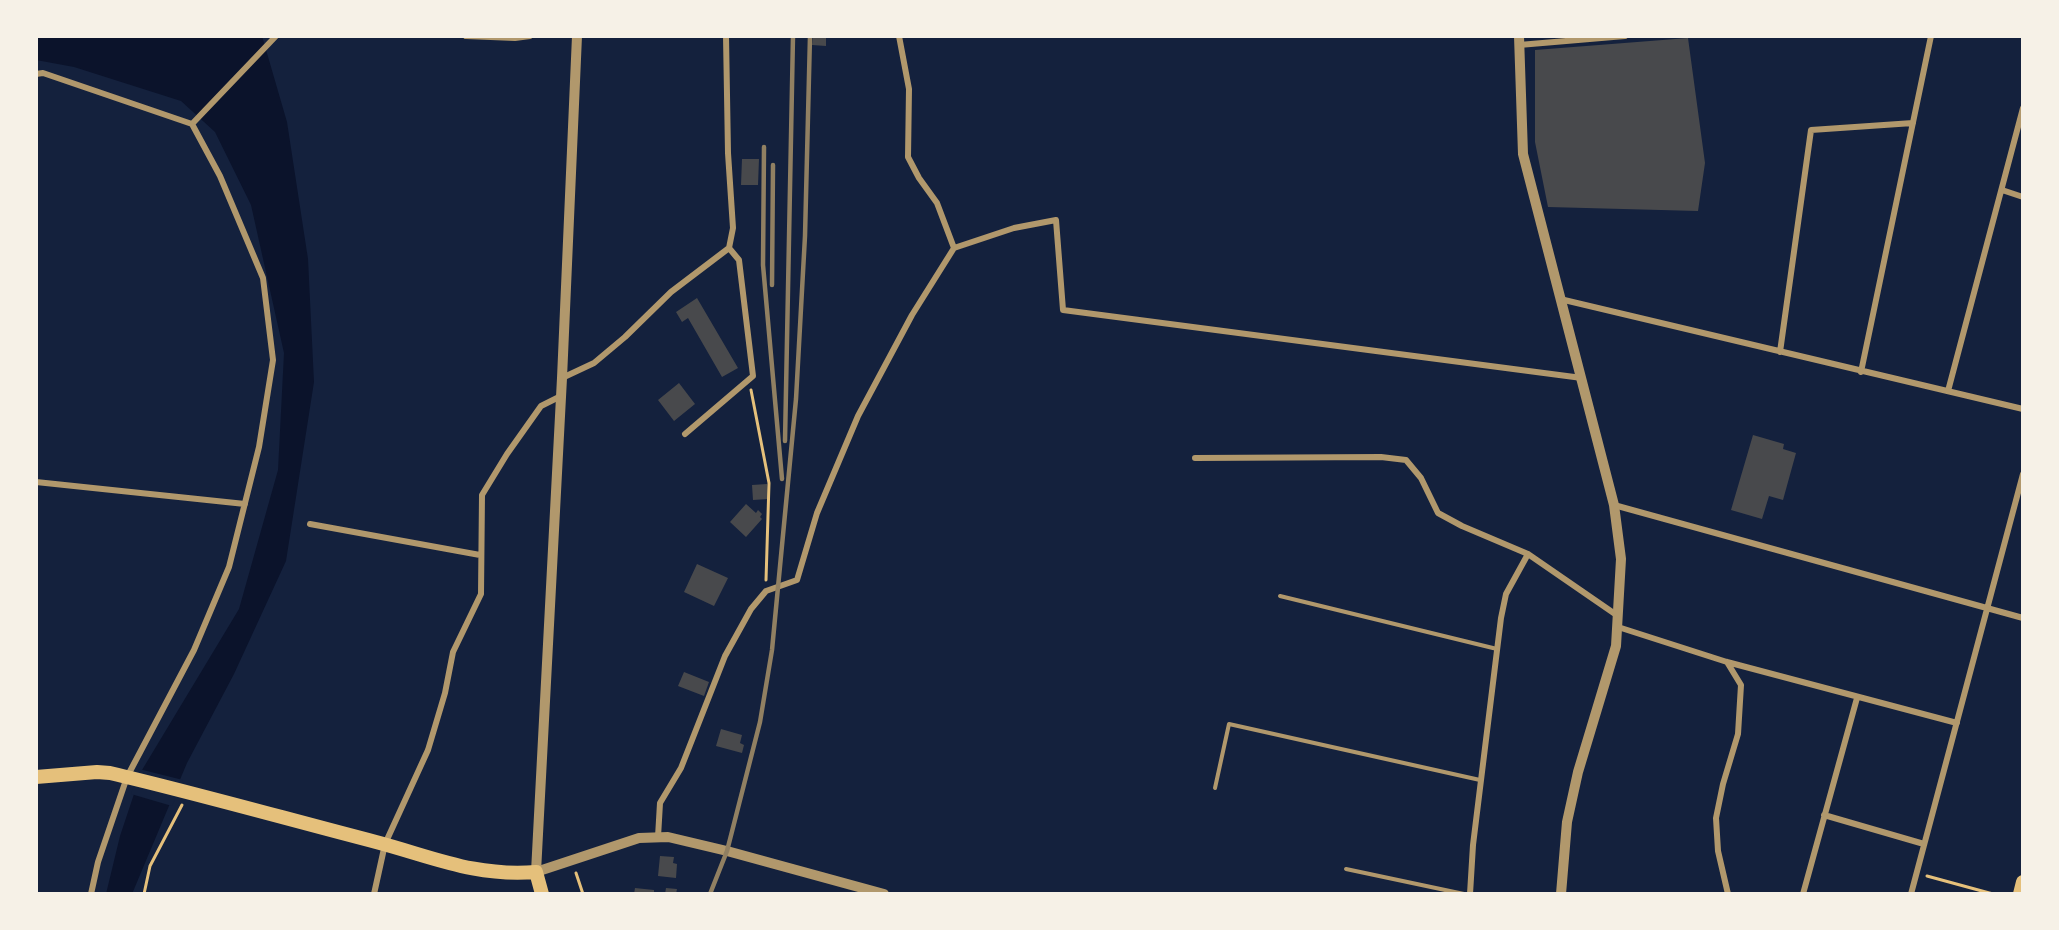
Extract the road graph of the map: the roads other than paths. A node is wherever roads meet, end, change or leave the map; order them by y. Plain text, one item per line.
1 (276, 36) edge
2 (466, 36) edge
3 (530, 36) edge
4 (577, 36) edge
5 (726, 36) edge
6 (899, 36) edge
7 (1625, 36) edge
8 (1931, 36) edge
9 (1519, 41) edge
10 (36, 74) edge
11 (2023, 108) edge
12 (1913, 123) junction
13 (192, 124) junction
14 (2002, 190) junction
15 (2023, 197) edge
16 (729, 248) junction
17 (954, 248) junction
18 (1559, 299) junction
19 (1780, 352) junction
20 (1860, 372) junction
21 (562, 378) junction
22 (1582, 378) junction
23 (1948, 391) junction
24 (561, 396) junction
25 (2023, 409) edge
26 (685, 434) dead end
27 (1195, 458) dead end
28 (2023, 474) edge
29 (36, 482) edge
30 (245, 504) junction
31 (1614, 505) junction
32 (310, 524) dead end
33 (1528, 554) junction
34 (480, 555) junction
35 (1280, 596) dead end
36 (1988, 608) junction
37 (2023, 618) edge
38 (1618, 622) junction
39 (1497, 649) junction
40 (1727, 662) junction
41 (1857, 698) junction
42 (1957, 723) junction
43 (36, 777) edge
44 (130, 778) junction
45 (1481, 780) junction
46 (1215, 788) dead end
47 (1824, 815) junction
48 (658, 837) junction
49 (385, 844) junction
50 (1924, 844) junction
51 (1346, 870) dead end
52 (536, 872) junction
53 (2023, 882) edge
54 (91, 894) edge
55 (374, 894) edge
56 (542, 894) edge
57 (884, 894) edge
58 (1464, 894) edge
59 (1470, 894) edge
60 (1561, 894) edge
61 (1728, 894) edge
62 (1803, 894) edge
63 (1911, 894) edge
64 (2020, 894) edge

1 - 13 street
2 - 3 street
4 - 21 street
5 - 16 street
6 - 17 street
7 - 9 street
8 - 12 street
9 - 18 street
10 - 13 street
11 - 14 street
12 - 19 street
12 - 20 street
13 - 30 street
14 - 15 street
14 - 23 street
16 - 21 street
16 - 26 street
17 - 22 street
17 - 48 street
18 - 19 street
18 - 22 street
19 - 20 street
20 - 23 street
21 - 24 street
22 - 31 street
23 - 25 street
24 - 34 street
24 - 52 street
27 - 33 street
28 - 36 street
29 - 30 street
30 - 44 street
31 - 36 street
31 - 38 street
32 - 34 street
33 - 38 street
33 - 39 street
34 - 49 street
35 - 39 lane
36 - 37 street
36 - 42 street
38 - 40 street
38 - 60 street
39 - 45 street
40 - 41 street
40 - 61 street
41 - 42 street
41 - 47 street
42 - 50 street
43 - 44 highway
44 - 49 highway
44 - 54 street
45 - 46 lane
45 - 59 street
47 - 50 street
47 - 62 street
48 - 52 street
48 - 57 street
49 - 52 highway
49 - 55 street
50 - 63 street
51 - 58 lane
52 - 56 highway
53 - 64 highway

